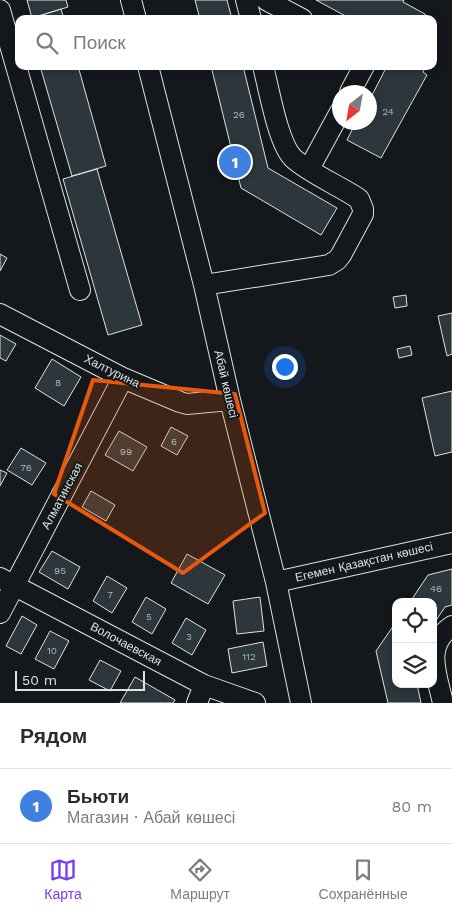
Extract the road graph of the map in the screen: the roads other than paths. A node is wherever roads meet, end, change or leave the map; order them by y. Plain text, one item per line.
1 (131, 0) edge
2 (246, 0) edge
3 (266, 0) edge
4 (0, 10) edge
5 (135, 15) edge
6 (250, 15) edge
7 (294, 15) edge
8 (15, 62) edge
9 (17, 70) edge
10 (149, 70) edge
11 (264, 70) edge
12 (362, 70) edge
13 (354, 85) edge
14 (332, 127) edge
15 (309, 169) junction
16 (204, 284) junction
17 (80, 290) dead end
18 (0, 314) edge
19 (123, 378) junction
20 (230, 400) junction
21 (452, 543) edge
22 (7, 582) edge
23 (276, 582) junction
24 (0, 613) edge
25 (452, 626) edge
26 (201, 694) edge
27 (255, 703) edge
28 (301, 703) edge
29 (443, 703) edge

1 - 5 street
2 - 6 street
3 - 7 street
4 - 8 street
9 - 17 street
10 - 16 street, Абай көшесі
11 - 15 street
12 - 13 street
14 - 15 street
15 - 16 street
16 - 20 street, Абай көшесі
18 - 19 street, Халтурина
19 - 20 street, Халтурина
19 - 22 street, Алматинская
20 - 23 street, Абай көшесі
21 - 23 street, Егемен Қазақстан көшесі
22 - 24 street, Алматинская
22 - 26 street, Волочаевская
23 - 28 street, Абай көшесі
25 - 29 street
26 - 27 street, Волочаевская

